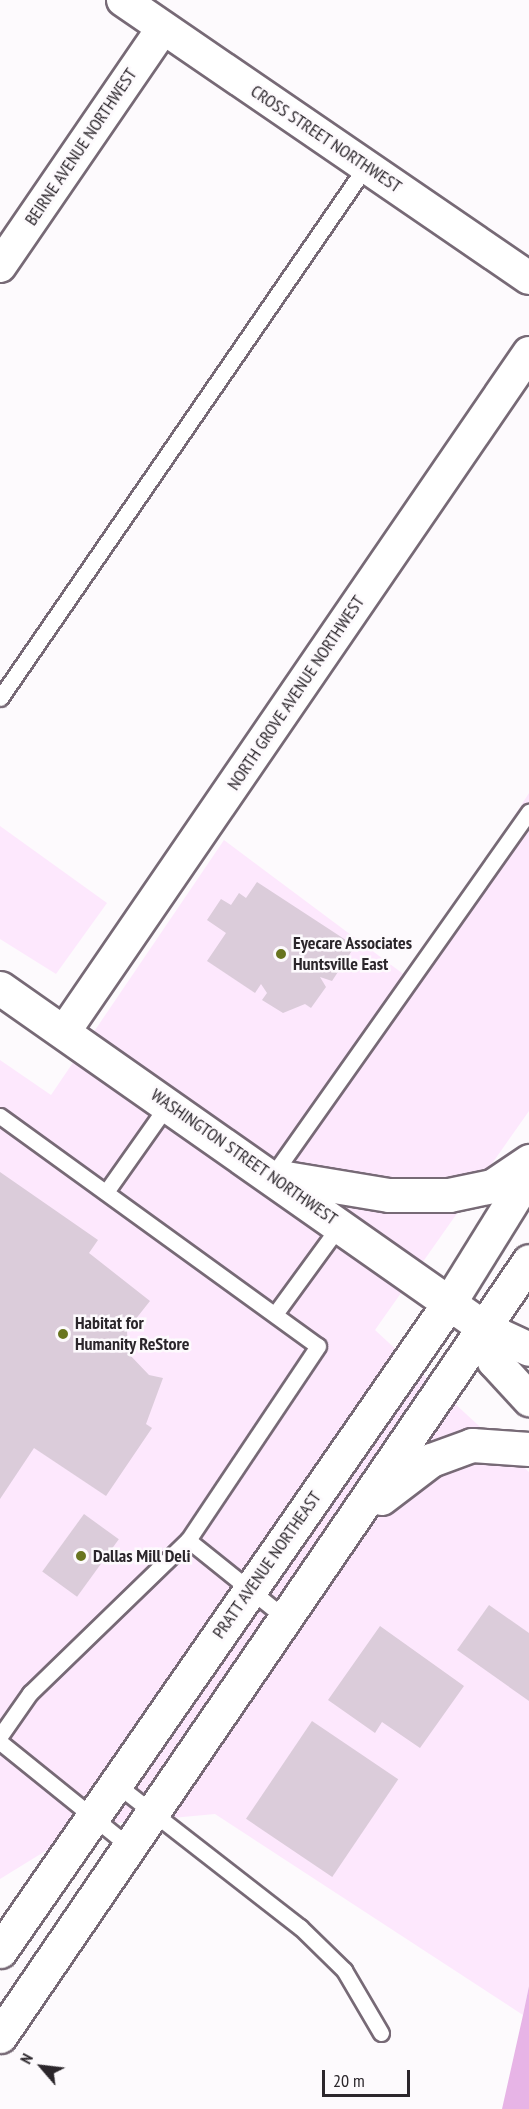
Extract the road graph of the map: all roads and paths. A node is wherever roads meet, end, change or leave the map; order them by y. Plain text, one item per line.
1 (123, 0) edge
2 (163, 28) junction
3 (366, 166) junction
4 (0, 266) edge
5 (529, 278) edge
6 (529, 353) edge
7 (0, 698) edge
8 (529, 812) edge
9 (0, 988) edge
10 (64, 1032) junction
11 (168, 1104) junction
12 (0, 1116) edge
13 (529, 1161) edge
14 (529, 1174) edge
15 (272, 1176) junction
16 (106, 1192) junction
17 (340, 1225) junction
18 (529, 1261) edge
19 (449, 1303) junction
20 (275, 1314) junction
21 (486, 1329) junction
22 (529, 1349) edge
23 (529, 1399) edge
24 (529, 1449) edge
25 (355, 1518) junction
26 (188, 1540) junction
27 (252, 1587) junction
28 (285, 1618) junction
29 (0, 1736) edge
30 (0, 1742) edge
31 (116, 1784) junction
32 (154, 1810) junction
33 (93, 1817) junction
34 (129, 1846) junction
35 (0, 1951) edge
36 (381, 2033) dead end
37 (0, 2036) edge

1 - 2 street, CROSS STREET NORTHWEST
2 - 3 street, CROSS STREET NORTHWEST
2 - 4 street, BEIRNE AVENUE NORTHWEST
3 - 5 street, CROSS STREET NORTHWEST
3 - 7 lane
6 - 10 street, NORTH GROVE AVENUE NORTHWEST
8 - 15 lane
9 - 10 main road, WASHINGTON STREET NORTHWEST
10 - 11 main road, WASHINGTON STREET NORTHWEST
11 - 15 main road, WASHINGTON STREET NORTHWEST
11 - 16 lane
12 - 16 lane
13 - 15 main road
14 - 19 main road, PRATT AVENUE NORTHEAST
15 - 17 main road, WASHINGTON STREET NORTHWEST
16 - 20 lane
17 - 19 main road, WASHINGTON STREET NORTHWEST
17 - 20 lane
18 - 21 main road
19 - 21 main road, WASHINGTON STREET NORTHWEST
19 - 27 main road, PRATT AVENUE NORTHEAST
20 - 26 lane
21 - 22 main road, WASHINGTON STREET NORTHWEST
21 - 23 main road
21 - 25 main road
24 - 25 main road
25 - 28 main road
26 - 27 lane
26 - 29 lane
27 - 28 lane
27 - 31 main road, PRATT AVENUE NORTHEAST
28 - 32 main road
30 - 33 lane
31 - 32 lane
31 - 33 main road, PRATT AVENUE NORTHEAST
32 - 34 main road
32 - 36 lane
33 - 34 lane
33 - 35 main road, PRATT AVENUE NORTHEAST
34 - 37 main road

